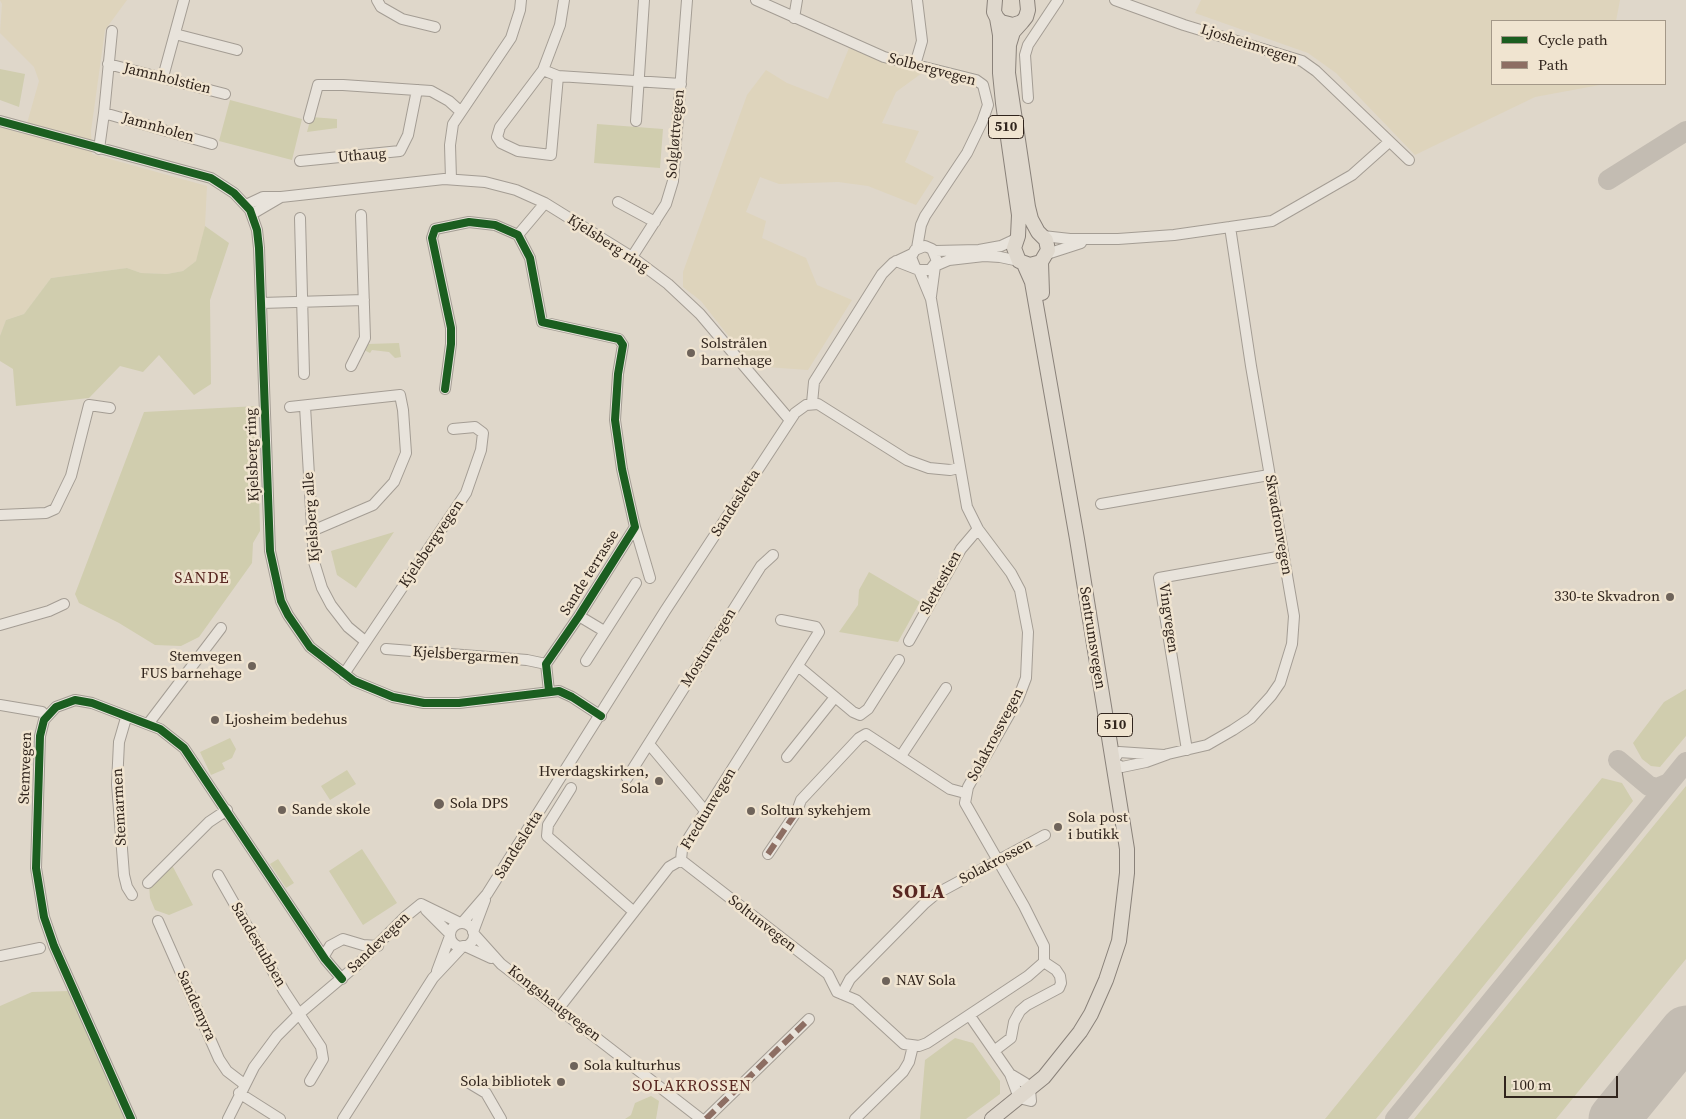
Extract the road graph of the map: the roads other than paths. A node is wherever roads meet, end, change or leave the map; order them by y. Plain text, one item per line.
1 (184, 0) edge
2 (377, 0) edge
3 (521, 0) edge
4 (564, 0) edge
5 (644, 0) edge
6 (687, 0) edge
7 (756, 0) edge
8 (797, 0) edge
9 (917, 0) edge
10 (1058, 0) edge
11 (1115, 0) edge
12 (994, 1) edge
13 (1028, 8) edge
14 (794, 18) junction
15 (997, 18) junction
16 (435, 27) dead end
17 (112, 31) dead end
18 (175, 34) junction
19 (237, 50) dead end
20 (108, 64) junction
21 (915, 66) junction
22 (543, 70) junction
23 (558, 76) junction
24 (163, 77) junction
25 (638, 80) junction
26 (681, 84) junction
27 (417, 90) junction
28 (225, 94) dead end
29 (1028, 98) dead end
30 (460, 111) junction
31 (104, 113) junction
32 (309, 118) dead end
33 (0, 121) edge
34 (636, 121) dead end
35 (1389, 142) junction
36 (212, 144) dead end
37 (98, 149) junction
38 (1409, 160) dead end
39 (300, 161) dead end
40 (451, 179) junction
41 (281, 197) junction
42 (618, 202) dead end
43 (545, 203) junction
44 (246, 205) junction
45 (252, 214) junction
46 (361, 215) dead end
47 (300, 218) dead end
48 (655, 222) junction
49 (1230, 227) junction
50 (920, 231) junction
51 (1041, 234) junction
52 (518, 235) junction
53 (1017, 237) junction
54 (1097, 240) junction
55 (932, 249) junction
56 (914, 251) junction
57 (632, 257) junction
58 (1044, 258) junction
59 (896, 261) junction
60 (1022, 262) junction
61 (935, 266) junction
62 (917, 269) junction
63 (931, 299) junction
64 (364, 300) junction
65 (302, 302) junction
66 (261, 303) junction
67 (351, 366) dead end
68 (304, 374) dead end
69 (445, 389) dead end
70 (812, 403) junction
71 (305, 406) junction
72 (290, 407) dead end
73 (110, 408) dead end
74 (789, 419) junction
75 (453, 429) dead end
76 (959, 468) junction
77 (1269, 476) junction
78 (1101, 504) dead end
79 (0, 515) edge
80 (635, 527) junction
81 (978, 529) junction
82 (312, 531) junction
83 (773, 556) dead end
84 (1283, 556) junction
85 (650, 578) dead end
86 (636, 583) dead end
87 (64, 604) dead end
88 (580, 616) junction
89 (781, 620) dead end
90 (0, 625) edge
91 (221, 628) dead end
92 (604, 631) junction
93 (365, 641) junction
94 (909, 641) dead end
95 (386, 650) dead end
96 (899, 660) dead end
97 (586, 661) dead end
98 (546, 664) junction
99 (798, 666) junction
100 (344, 674) junction
101 (946, 688) dead end
102 (549, 690) junction
103 (835, 697) junction
104 (0, 705) edge
105 (42, 712) dead end
106 (601, 716) junction
107 (126, 718) junction
108 (148, 724) junction
109 (649, 744) junction
110 (1187, 750) junction
111 (1164, 755) junction
112 (901, 756) junction
113 (788, 758) dead end
114 (1118, 760) junction
115 (626, 778) dead end
116 (571, 788) dead end
117 (965, 793) junction
118 (227, 810) junction
119 (706, 812) junction
120 (1045, 836) dead end
121 (768, 854) dead end
122 (681, 860) junction
123 (998, 861) junction
124 (218, 875) dead end
125 (148, 883) dead end
126 (487, 894) junction
127 (132, 895) dead end
128 (421, 904) junction
129 (634, 912) junction
130 (158, 921) dead end
131 (461, 923) junction
132 (473, 933) junction
133 (450, 935) junction
134 (378, 946) junction
135 (464, 946) junction
136 (40, 948) dead end
137 (0, 956) edge
138 (325, 959) junction
139 (1044, 962) junction
140 (501, 964) junction
141 (433, 978) junction
142 (342, 979) junction
143 (840, 993) junction
144 (559, 1008) junction
145 (299, 1014) junction
146 (970, 1016) junction
147 (808, 1020) dead end
148 (913, 1046) junction
149 (994, 1051) junction
150 (310, 1081) dead end
151 (466, 1081) dead end
152 (242, 1088) junction
153 (1027, 1096) junction
154 (130, 1119) edge
155 (228, 1119) edge
156 (280, 1119) edge
157 (344, 1119) edge
158 (501, 1119) edge
159 (700, 1119) edge
160 (706, 1119) edge
161 (855, 1119) edge
162 (992, 1119) edge
163 (1007, 1119) edge

1 - 18 street
2 - 16 street
3 - 30 street
4 - 22 street
5 - 25 street
6 - 26 street, Solgløttvegen
7 - 14 street, Solbergvegen
8 - 14 street
9 - 21 street
10 - 29 street
11 - 35 street, Ljosheimvegen
12 - 15 main road, 510
13 - 15 main road, 510
13 - 51 main road, Sentrumsvegen / 510
14 - 21 street, Solbergvegen
15 - 53 main road, Sentrumsvegen / 510
17 - 20 street
18 - 19 street
18 - 24 street
20 - 24 street, Jamnholstien
20 - 31 street
21 - 50 street, Solbergvegen
22 - 23 street
22 - 23 street
23 - 25 street
24 - 28 street, Jamnholstien
25 - 26 street
25 - 34 street
26 - 48 street, Solgløttvegen
27 - 30 street
27 - 32 street
27 - 39 street, Uthaug
30 - 40 street
31 - 36 street, Jamnholen
31 - 37 street
33 - 37 street, Kjelsberg ring
35 - 38 street, Ljosheimvegen
35 - 49 street
37 - 44 street, Kjelsberg ring
40 - 41 street, Kjelsberg ring
40 - 43 street, Kjelsberg ring
41 - 44 street, Kjelsberg ring
41 - 45 street, Kjelsberg ring
42 - 48 street
43 - 52 street
43 - 57 street, Kjelsberg ring
44 - 45 street, Kjelsberg ring
45 - 66 street, Kjelsberg ring
46 - 64 street
47 - 65 street
48 - 57 street, Solgløttvegen
49 - 54 street
49 - 77 street, Skvadronvegen
50 - 55 street
50 - 56 street, Solbergvegen
51 - 53 main road
51 - 54 street
51 - 58 main road, Sentrumsvegen / 510
52 - 69 street
52 - 80 street, Sande terrasse
53 - 55 street
53 - 60 main road, Sentrumsvegen / 510
54 - 58 street
55 - 56 street
55 - 61 street
56 - 59 street
56 - 62 street
57 - 74 street, Kjelsberg ring
58 - 60 main road
58 - 114 main road, Sentrumsvegen / 510
59 - 62 street
59 - 70 street
60 - 61 street
60 - 114 main road, Sentrumsvegen / 510
61 - 62 street
61 - 63 street
62 - 63 street
63 - 76 street
64 - 65 street
64 - 67 street
65 - 66 street
65 - 68 street
66 - 100 street, Kjelsberg ring
70 - 74 street, Sandesletta
70 - 76 street
71 - 72 street
71 - 82 street, Kjelsberg alle
71 - 82 street
73 - 79 street
74 - 106 street, Sandesletta
75 - 93 street, Kjelsbergvegen
76 - 81 street, Solakrossvegen
77 - 78 street
77 - 84 street, Skvadronvegen
80 - 85 street, Sande terrasse
80 - 88 street, Sande terrasse
81 - 94 street, Slettestien
81 - 117 street, Solakrossvegen
82 - 93 street, Kjelsberg alle
83 - 109 street, Mostunvegen
84 - 110 street, Skvadronvegen
84 - 110 street, Vingvegen
86 - 92 street
87 - 90 street
88 - 92 street, Sande terrasse
88 - 98 street, Sande terrasse
89 - 99 street, Fredtunvegen
91 - 108 street
92 - 97 street
93 - 100 street, Kjelsbergvegen
95 - 98 street, Kjelsbergarmen
96 - 103 street
98 - 102 street
99 - 103 street
99 - 119 street, Fredtunvegen
100 - 102 street, Kjelsberg ring
101 - 112 street
102 - 106 street, Kjelsberg ring
103 - 113 street
104 - 105 street
106 - 126 street, Sandesletta
107 - 108 street, Stemvegen
107 - 127 street, Stemarmen
107 - 154 street, Stemvegen
108 - 118 street, Stemvegen
109 - 115 street, Mostunvegen
109 - 119 street
110 - 111 street, Skvadronvegen
111 - 114 street, Skvadronvegen
111 - 114 street, Skvadronvegen
112 - 117 street
112 - 121 street
114 - 153 main road, Sentrumsvegen / 510
116 - 129 street
117 - 123 street, Solakrossvegen
118 - 125 street
118 - 138 street, Stemvegen
119 - 122 street, Fredtunvegen
120 - 123 street, Solakrossen
122 - 129 street, Fredtunvegen
122 - 143 street, Soltunvegen
123 - 139 street, Solakrossvegen
123 - 143 street, Solakrossen
124 - 145 street, Sandestubben
126 - 131 street, Sandesletta
126 - 132 street, Sandesletta
128 - 131 street, Sandevegen
128 - 133 street, Sandevegen
128 - 134 street, Sandevegen
129 - 144 street, Fredtunvegen
130 - 152 street, Sandemyra
131 - 132 street
131 - 133 street, Sandesletta
132 - 135 street, Sandesletta
132 - 140 street, Kongshaugvegen
133 - 135 street
133 - 141 street, Sandesletta
134 - 138 street
134 - 142 street, Sandevegen
135 - 140 street, Kongshaugvegen
135 - 141 street, Sandesletta
136 - 137 street
138 - 142 street, Stemvegen
139 - 146 street
139 - 149 street
140 - 144 street, Kongshaugvegen
141 - 157 street, Sandesletta
142 - 145 street, Sandevegen
143 - 148 street
144 - 159 street, Kongshaugvegen
145 - 150 street, Sandestubben
145 - 152 street, Sandevegen
146 - 148 street
146 - 149 street
147 - 160 street
148 - 161 street
149 - 153 street
151 - 158 street
152 - 155 street, Sandevegen
152 - 156 street
153 - 162 main road, Sentrumsvegen / 510
153 - 163 main road, Sentrumsvegen / 510

